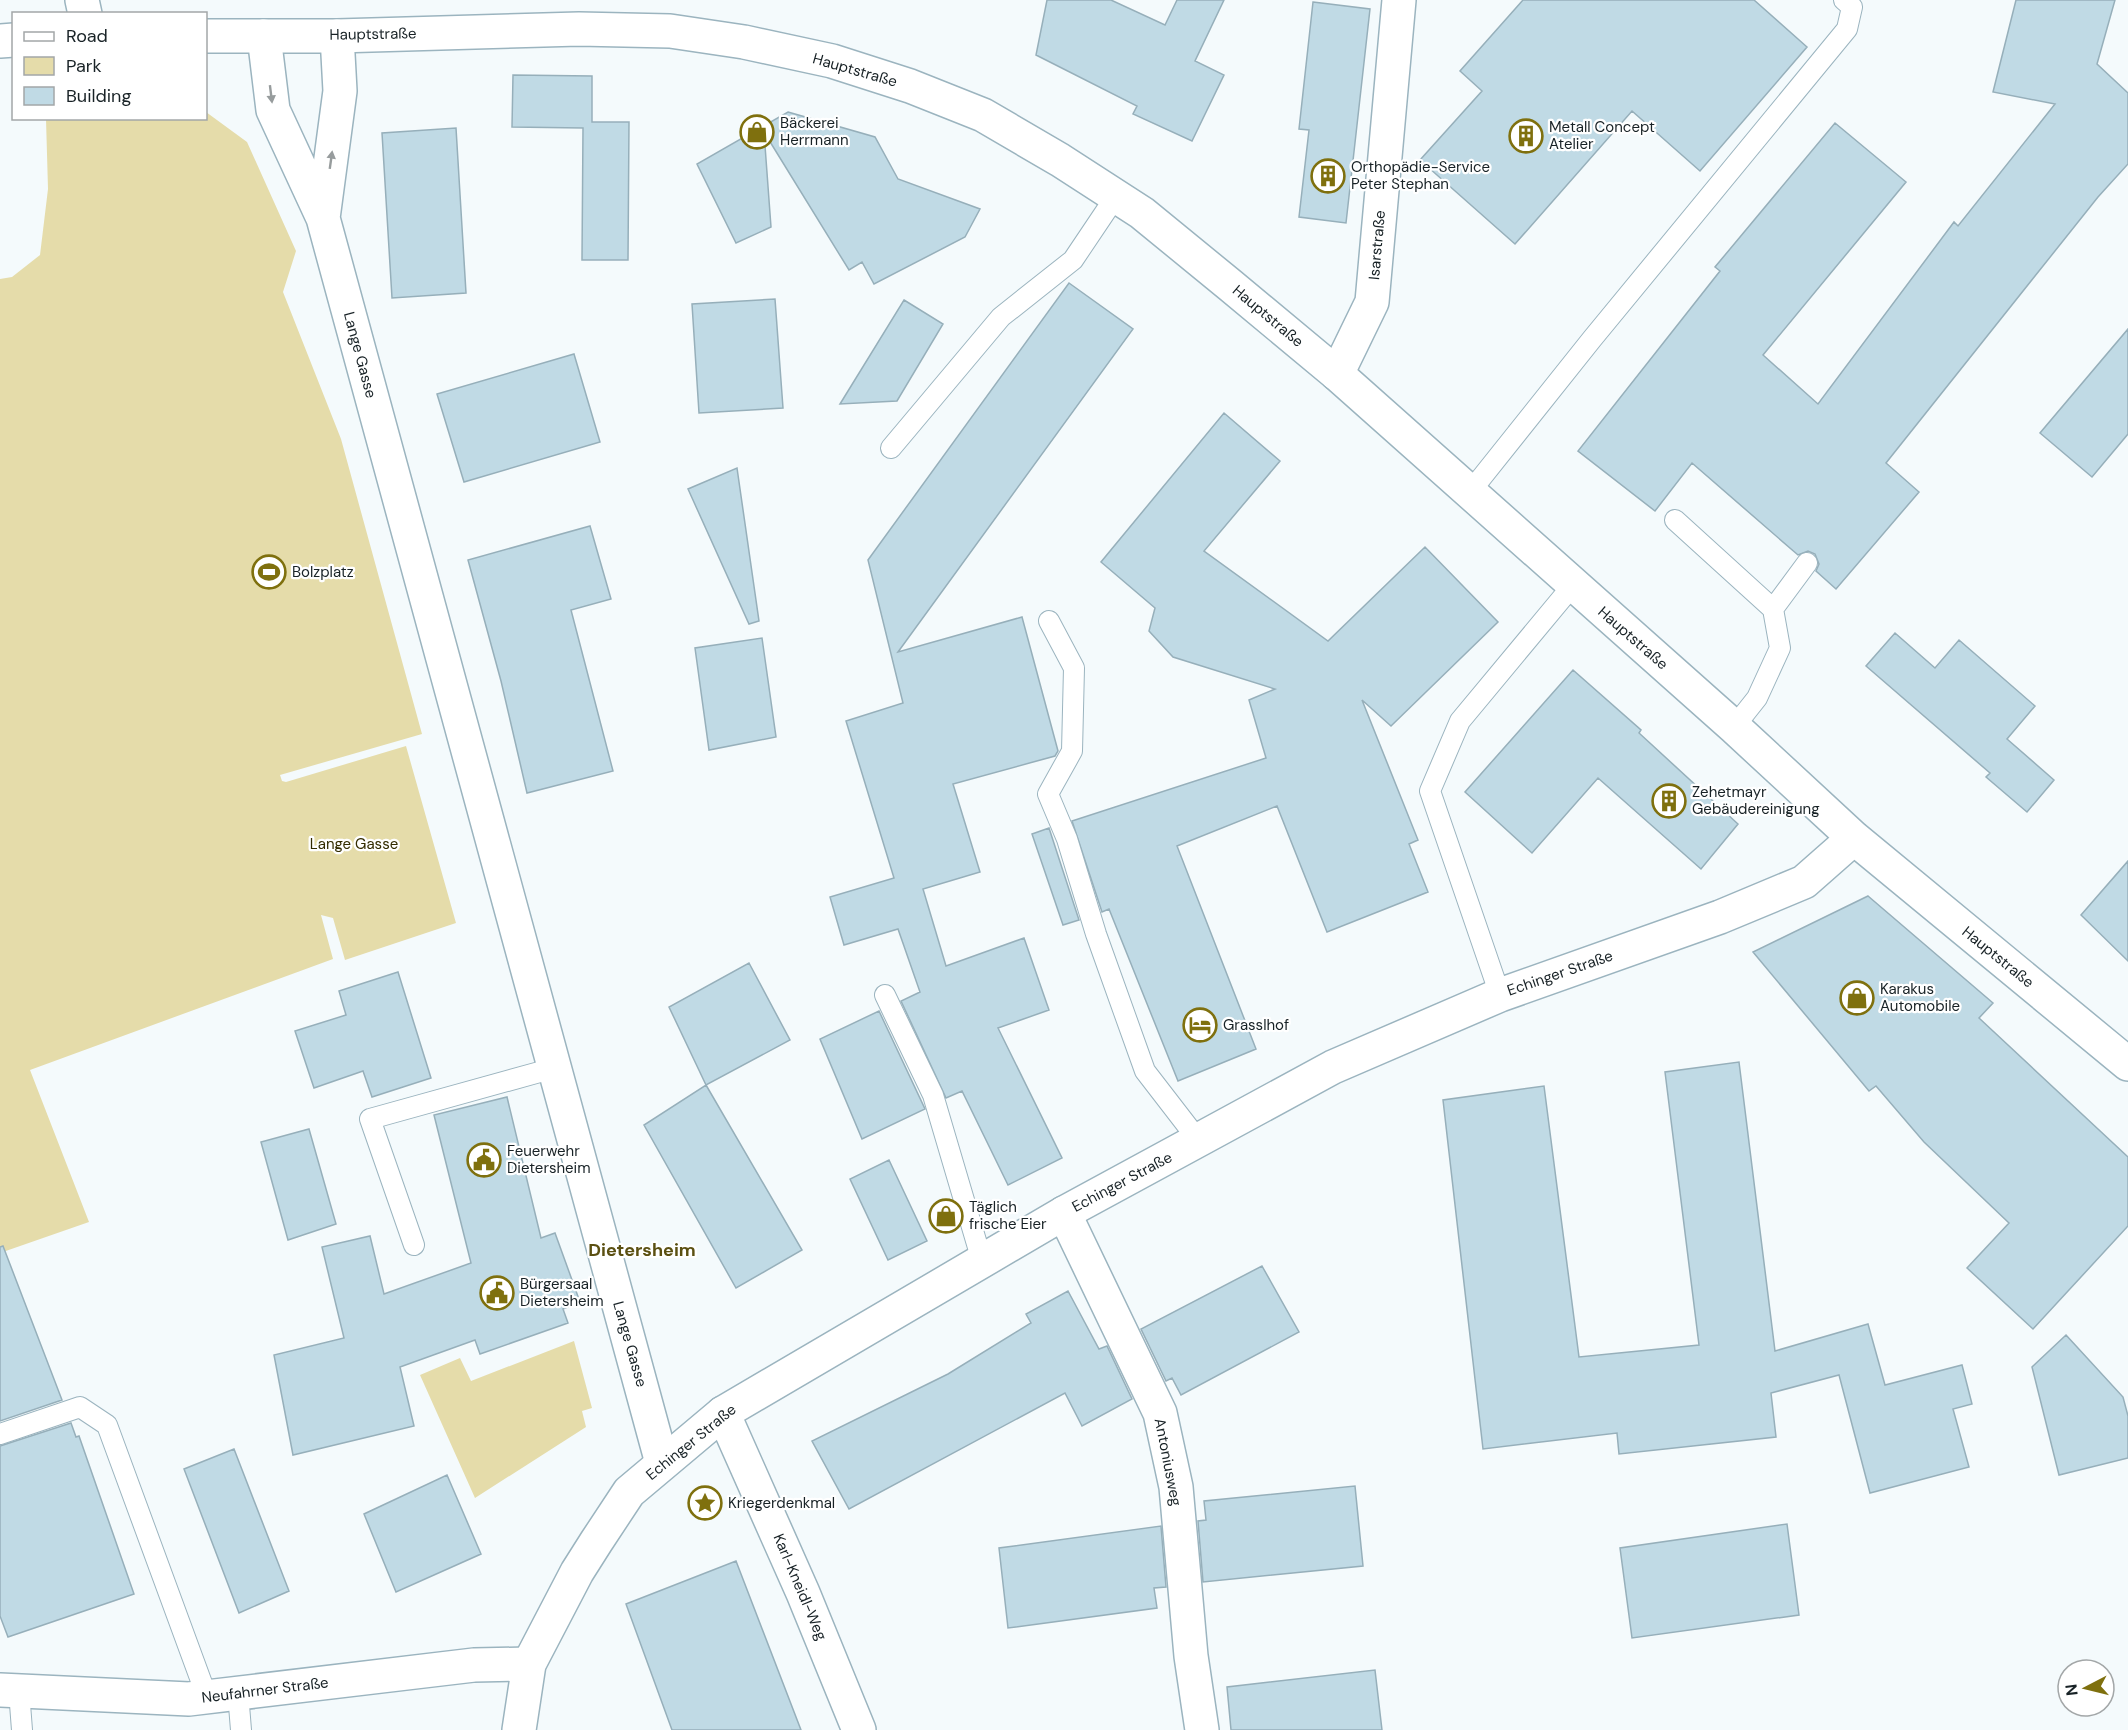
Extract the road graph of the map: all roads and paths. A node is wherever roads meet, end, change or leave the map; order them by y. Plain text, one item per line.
1 (1399, 0) edge
2 (1844, 0) edge
3 (207, 36) edge
4 (264, 36) junction
5 (337, 36) junction
6 (1116, 196) junction
7 (323, 218) junction
8 (1337, 374) junction
9 (891, 448) dead end
10 (1470, 492) junction
11 (1675, 520) dead end
12 (1807, 563) dead end
13 (1573, 585) junction
14 (1773, 609) junction
15 (1049, 621) dead end
16 (1734, 727) junction
17 (1854, 838) junction
18 (885, 995) dead end
19 (1500, 995) junction
20 (2128, 1064) edge
21 (554, 1068) junction
22 (1198, 1141) junction
23 (1064, 1213) junction
24 (414, 1245) dead end
25 (982, 1261) junction
26 (723, 1413) junction
27 (0, 1434) edge
28 (662, 1463) junction
29 (529, 1664) junction
30 (10, 1690) edge
31 (223, 1695) junction
32 (22, 1730) edge
33 (241, 1730) edge
34 (519, 1730) edge
35 (859, 1730) edge
36 (1202, 1730) edge

1 - 8 street, Isarstraße
2 - 10 lane
3 - 4 street, Hauptstraße
4 - 5 street, Hauptstraße
4 -> 7 street, Lange Gasse
5 - 6 street, Hauptstraße
7 -> 5 street, Lange Gasse
6 - 8 street, Hauptstraße
6 - 9 lane
7 - 21 street, Lange Gasse
8 - 10 street, Hauptstraße
10 - 13 street, Hauptstraße
11 - 14 lane
12 - 14 lane
13 - 16 street, Hauptstraße
13 - 19 lane
14 - 16 lane
15 - 22 lane
16 - 17 street, Hauptstraße
17 - 19 street, Echinger Straße
17 - 20 street, Hauptstraße
18 - 25 lane
19 - 22 street, Echinger Straße
21 - 24 lane
21 - 28 street, Lange Gasse
22 - 23 street, Echinger Straße
23 - 25 street, Echinger Straße
23 - 36 street, Antoniusweg
25 - 26 street, Echinger Straße
26 - 28 street, Echinger Straße
26 - 35 street, Karl-Kneidl-Weg
27 - 31 lane
28 - 29 street, Echinger Straße
29 - 31 street, Neufahrner Straße
29 - 34 street, Echinger Straße
30 - 31 street, Neufahrner Straße
30 - 32 lane
31 - 33 lane

